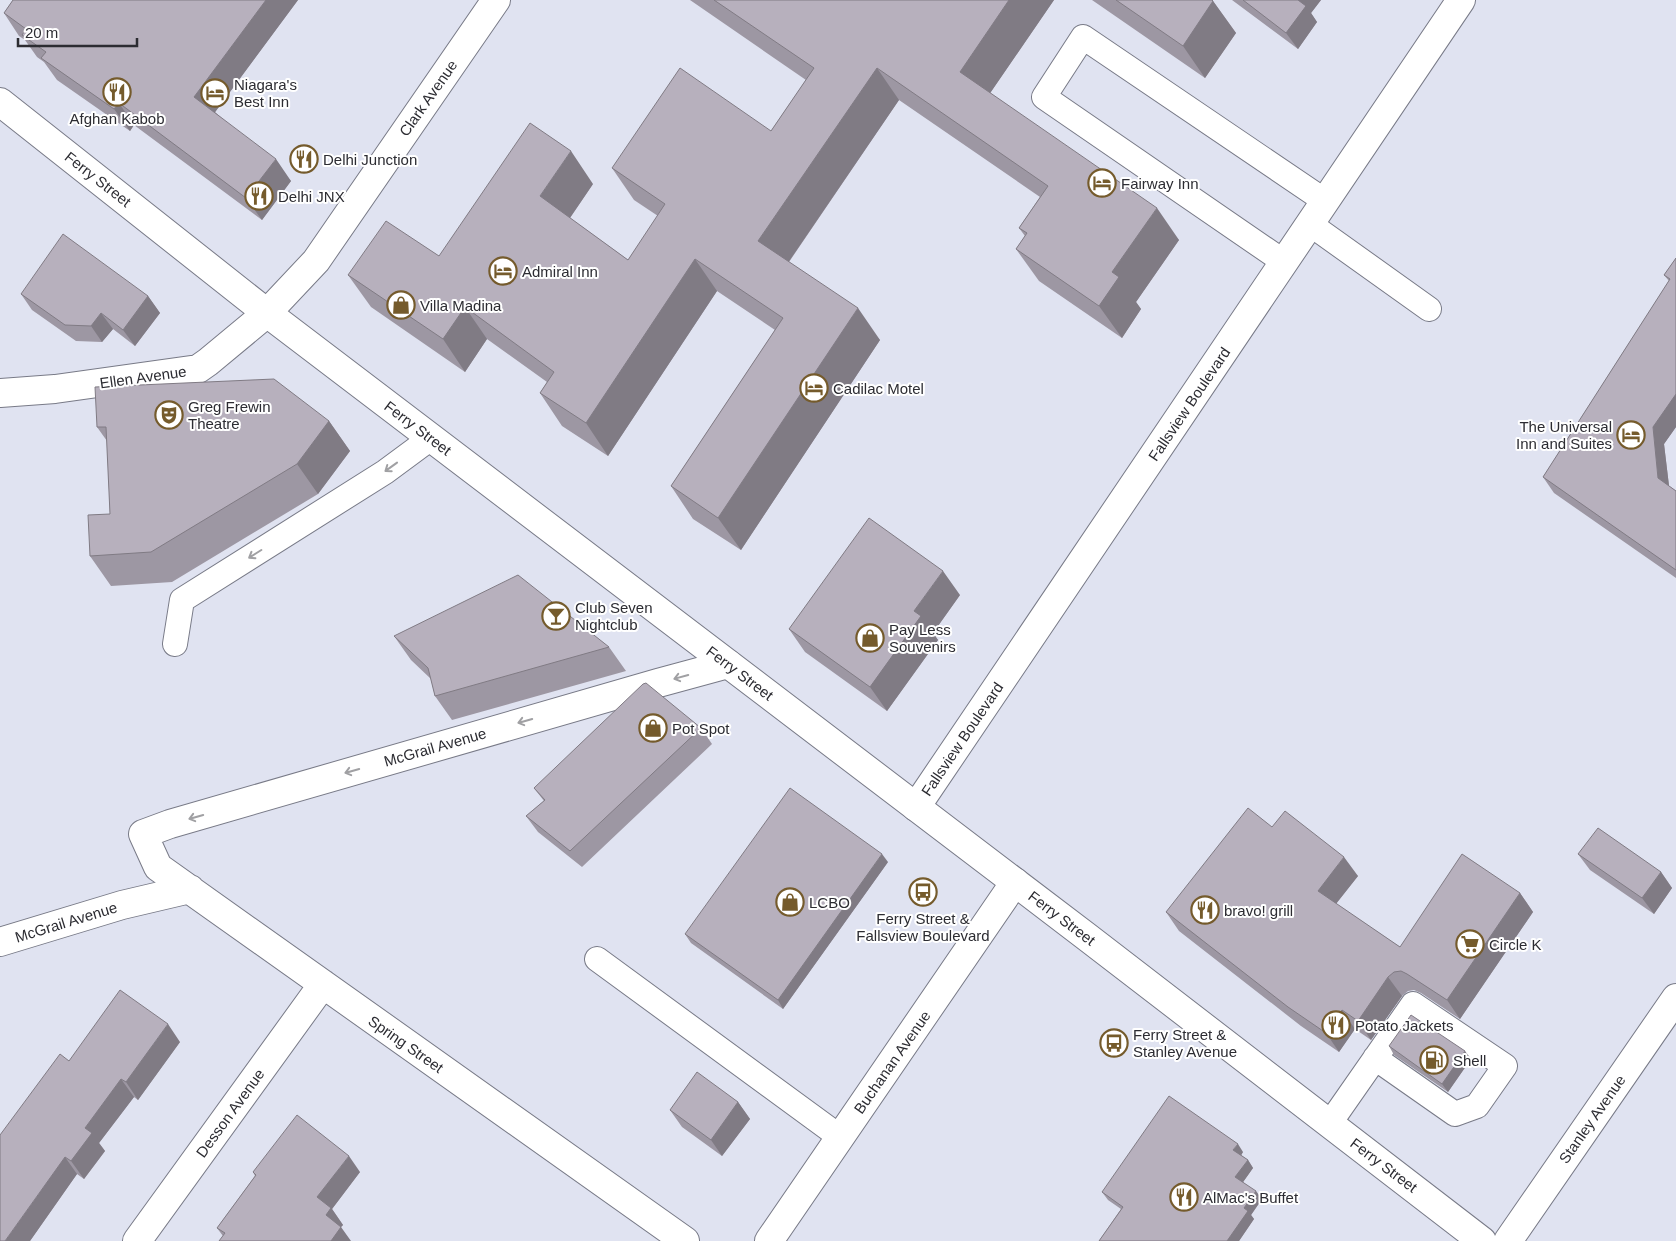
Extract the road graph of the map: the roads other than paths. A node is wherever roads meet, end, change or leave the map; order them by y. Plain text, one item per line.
1 (496, 0) edge
2 (1461, 0) edge
3 (0, 102) edge
4 (1326, 201) junction
5 (1310, 224) junction
6 (1284, 262) junction
7 (1429, 309) dead end
8 (267, 313) junction
9 (0, 392) edge
10 (431, 438) junction
11 (175, 644) dead end
12 (728, 664) junction
13 (916, 807) junction
14 (143, 834) joint
15 (1015, 882) junction
16 (190, 889) junction
17 (0, 942) edge
18 (597, 959) dead end
19 (323, 984) junction
20 (1676, 998) edge
21 (1375, 1058) junction
22 (1330, 1123) junction
23 (840, 1137) junction
24 (138, 1241) edge
25 (684, 1241) edge
26 (769, 1241) edge
27 (1482, 1241) edge
28 (1508, 1241) edge

1 - 8 street, Clark Avenue
2 - 4 street, Fallsview Boulevard
3 - 8 street, Ferry Street
4 - 5 street, Fallsview Boulevard
4 - 6 lane
5 - 6 street, Fallsview Boulevard
5 - 7 lane
6 - 13 street, Fallsview Boulevard
8 - 9 street, Ellen Avenue
8 - 10 street, Ferry Street
10 -> 11 lane
10 - 12 street, Ferry Street
12 - 13 street, Ferry Street
12 -> 14 street, McGrail Avenue
13 - 15 street, Ferry Street
14 - 16 street, Spring Street
15 - 22 street, Ferry Street
15 - 23 street, Buchanan Avenue
16 - 17 street, McGrail Avenue
16 - 19 street, Spring Street
18 - 23 lane
19 - 24 street, Desson Avenue
19 - 25 street, Spring Street
20 - 28 street, Stanley Avenue
21 - 21 lane
21 - 22 lane
22 - 27 street, Ferry Street
23 - 26 street, Buchanan Avenue

